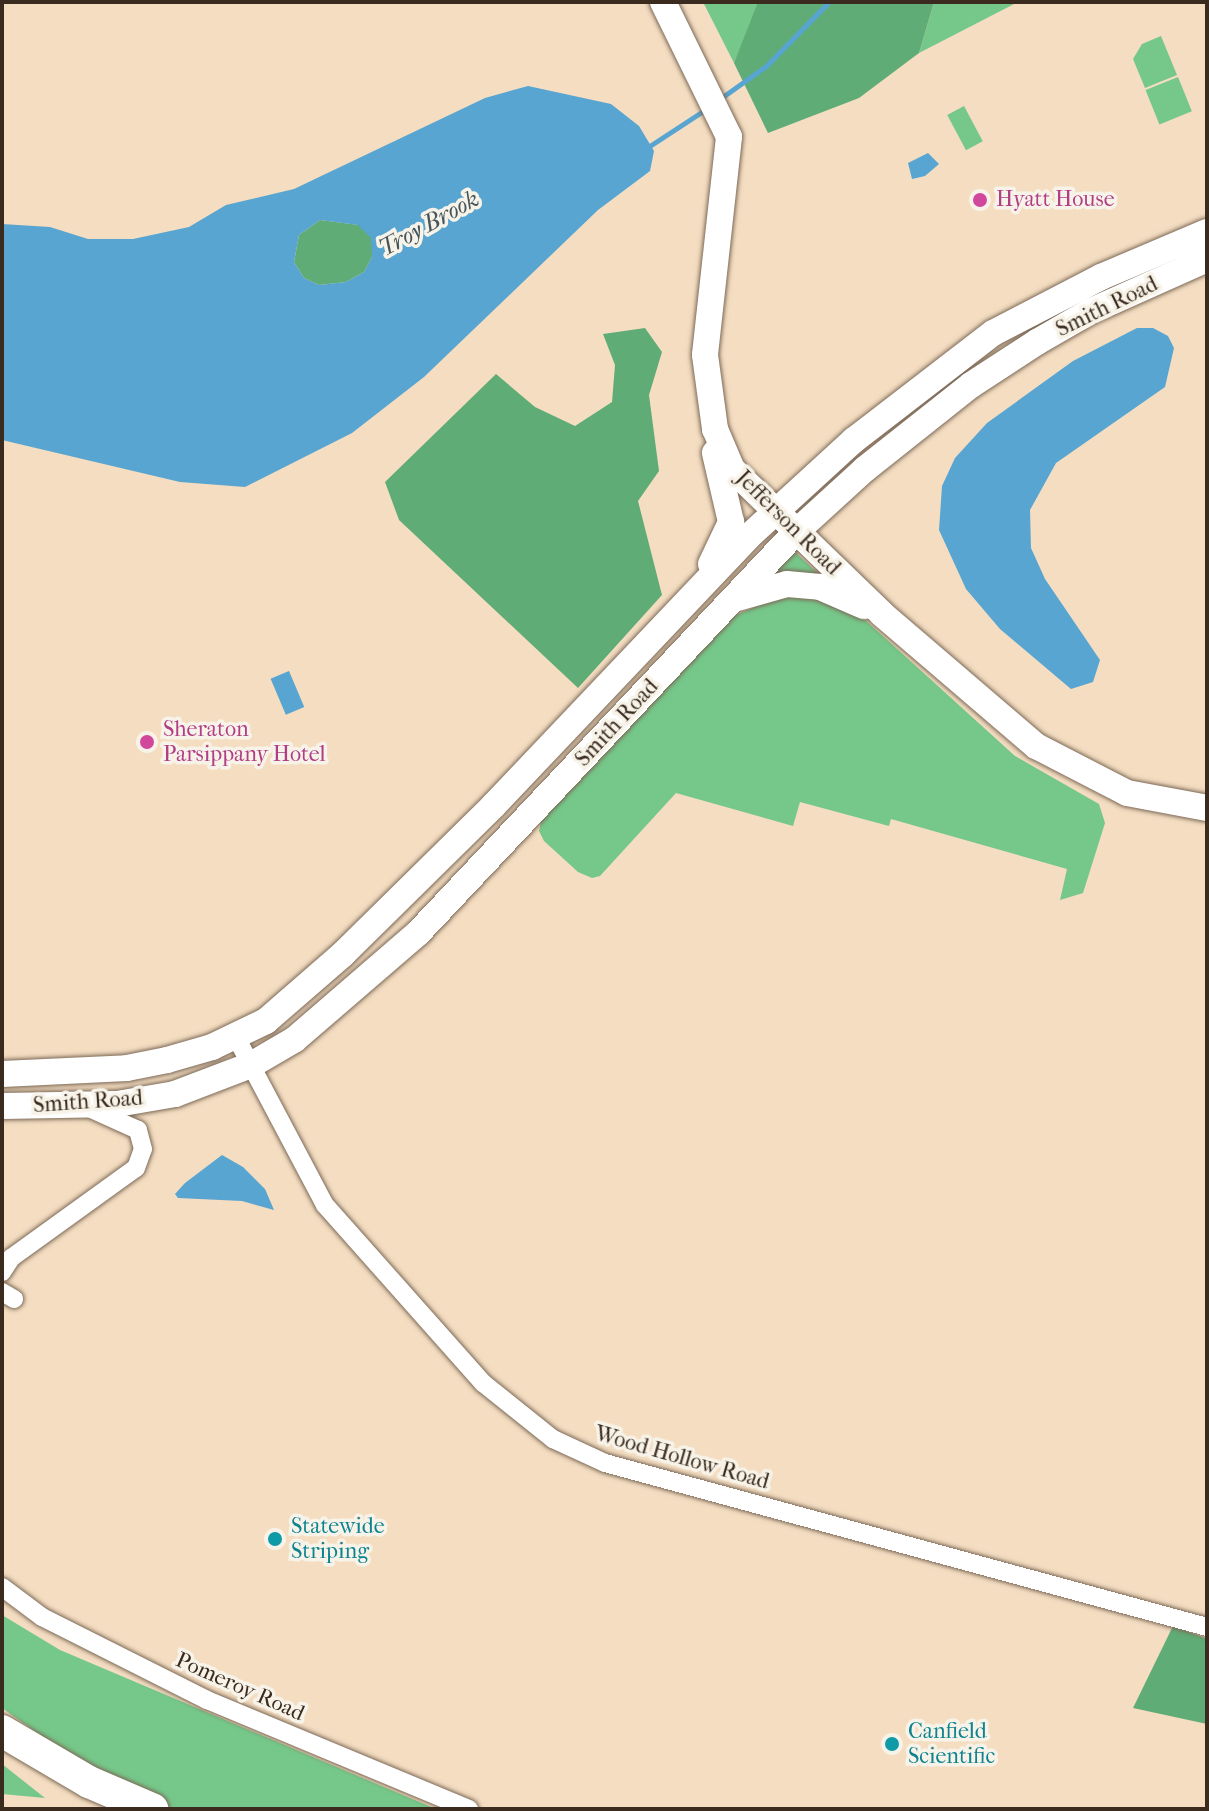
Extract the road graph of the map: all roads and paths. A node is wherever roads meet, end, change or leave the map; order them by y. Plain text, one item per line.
1 (663, 2) edge
2 (1207, 232) edge
3 (1207, 259) edge
4 (708, 399) junction
5 (774, 512) junction
6 (796, 532) junction
7 (690, 597) junction
8 (734, 599) junction
9 (882, 614) junction
10 (1207, 808) edge
11 (236, 1037) junction
12 (251, 1065) junction
13 (2, 1074) edge
14 (2, 1106) edge
15 (84, 1106) junction
16 (7, 1265) edge
17 (2, 1587) edge
18 (1207, 1627) edge
19 (2, 1731) edge
20 (152, 1809) edge
21 (469, 1809) edge

1 - 4 main road, Jefferson Road
2 - 5 main road, Smith Road
3 - 6 main road, Smith Road
4 - 5 main road, Jefferson Road
4 - 7 main road
5 - 6 main road, Jefferson Road
5 - 7 main road, Smith Road
6 - 8 main road, Smith Road
6 - 9 main road, Jefferson Road
7 - 11 main road, Smith Road
8 - 9 main road
8 - 12 main road, Smith Road
9 - 10 main road, Jefferson Road
11 - 12 street, Wood Hollow Road
11 - 13 main road, Smith Road
12 - 15 main road, Smith Road
12 - 18 street, Wood Hollow Road
14 - 15 main road, Smith Road
15 - 16 street
17 - 21 street, Pomeroy Road
19 - 20 highway

